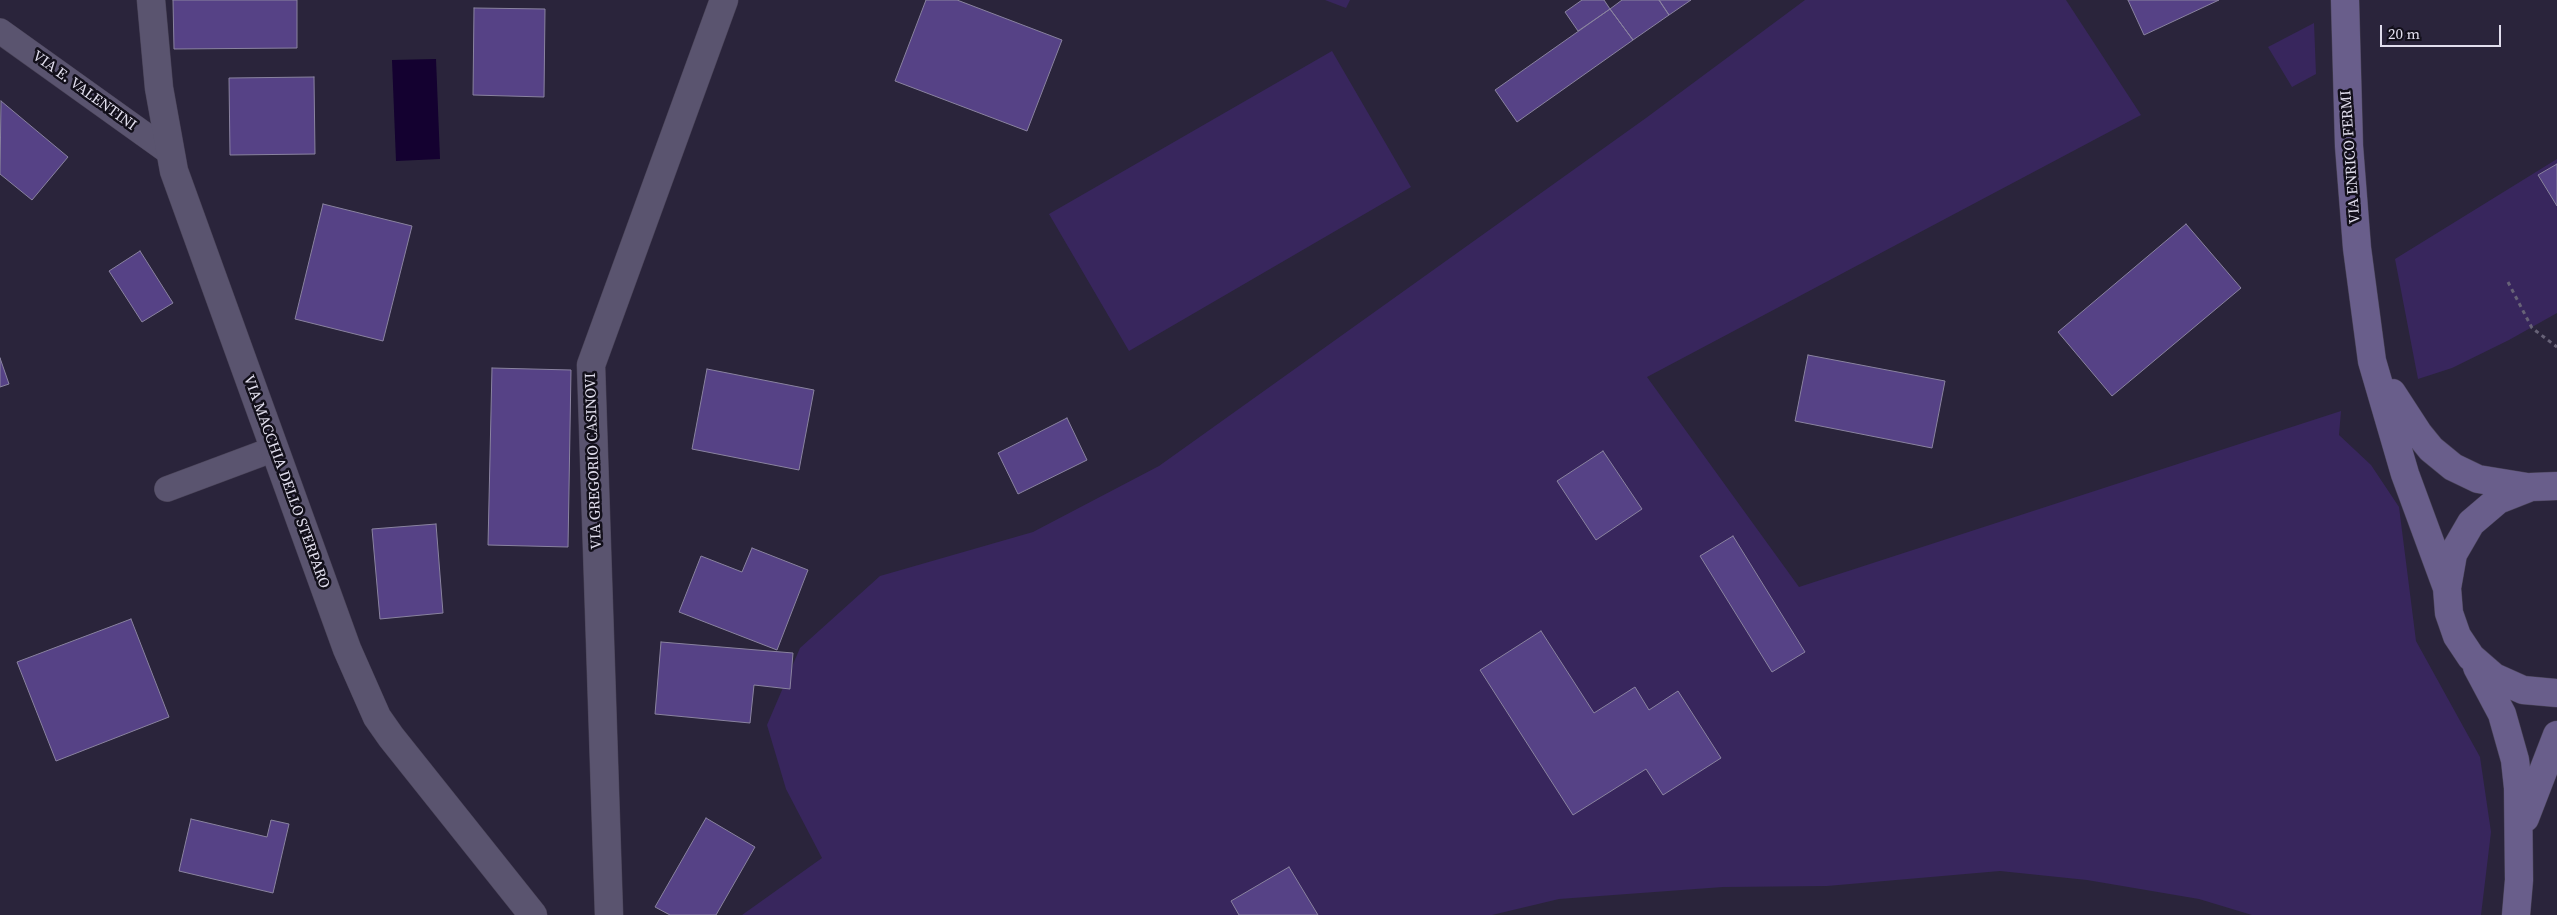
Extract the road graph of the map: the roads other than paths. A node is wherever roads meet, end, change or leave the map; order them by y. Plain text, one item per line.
1 (151, 0) edge
2 (724, 0) edge
3 (2345, 0) edge
4 (0, 31) edge
5 (169, 152) junction
6 (2365, 313) junction
7 (274, 449) junction
8 (2544, 487) edge
9 (167, 490) dead end
10 (2447, 588) junction
11 (2471, 657) junction
12 (2557, 693) edge
13 (2557, 735) edge
14 (2518, 839) junction
15 (533, 915) edge
16 (609, 915) edge
17 (2516, 915) edge

1 - 5 street, VIA MACCHIA DELLO STERPARO
2 - 16 street, VIA GREGORIO CASINOVI
3 - 6 street, VIA ENRICO FERMI
4 - 5 lane, VIA E. VALENTINI
5 - 7 street, VIA MACCHIA DELLO STERPARO
6 - 8 street, VIA ENRICO FERMI
6 - 10 street, VIA ENRICO FERMI
7 - 9 lane
7 - 15 street, VIA MACCHIA DELLO STERPARO
8 - 10 street
10 - 11 street
11 - 12 street
11 - 14 street
13 - 14 street
14 - 17 street

